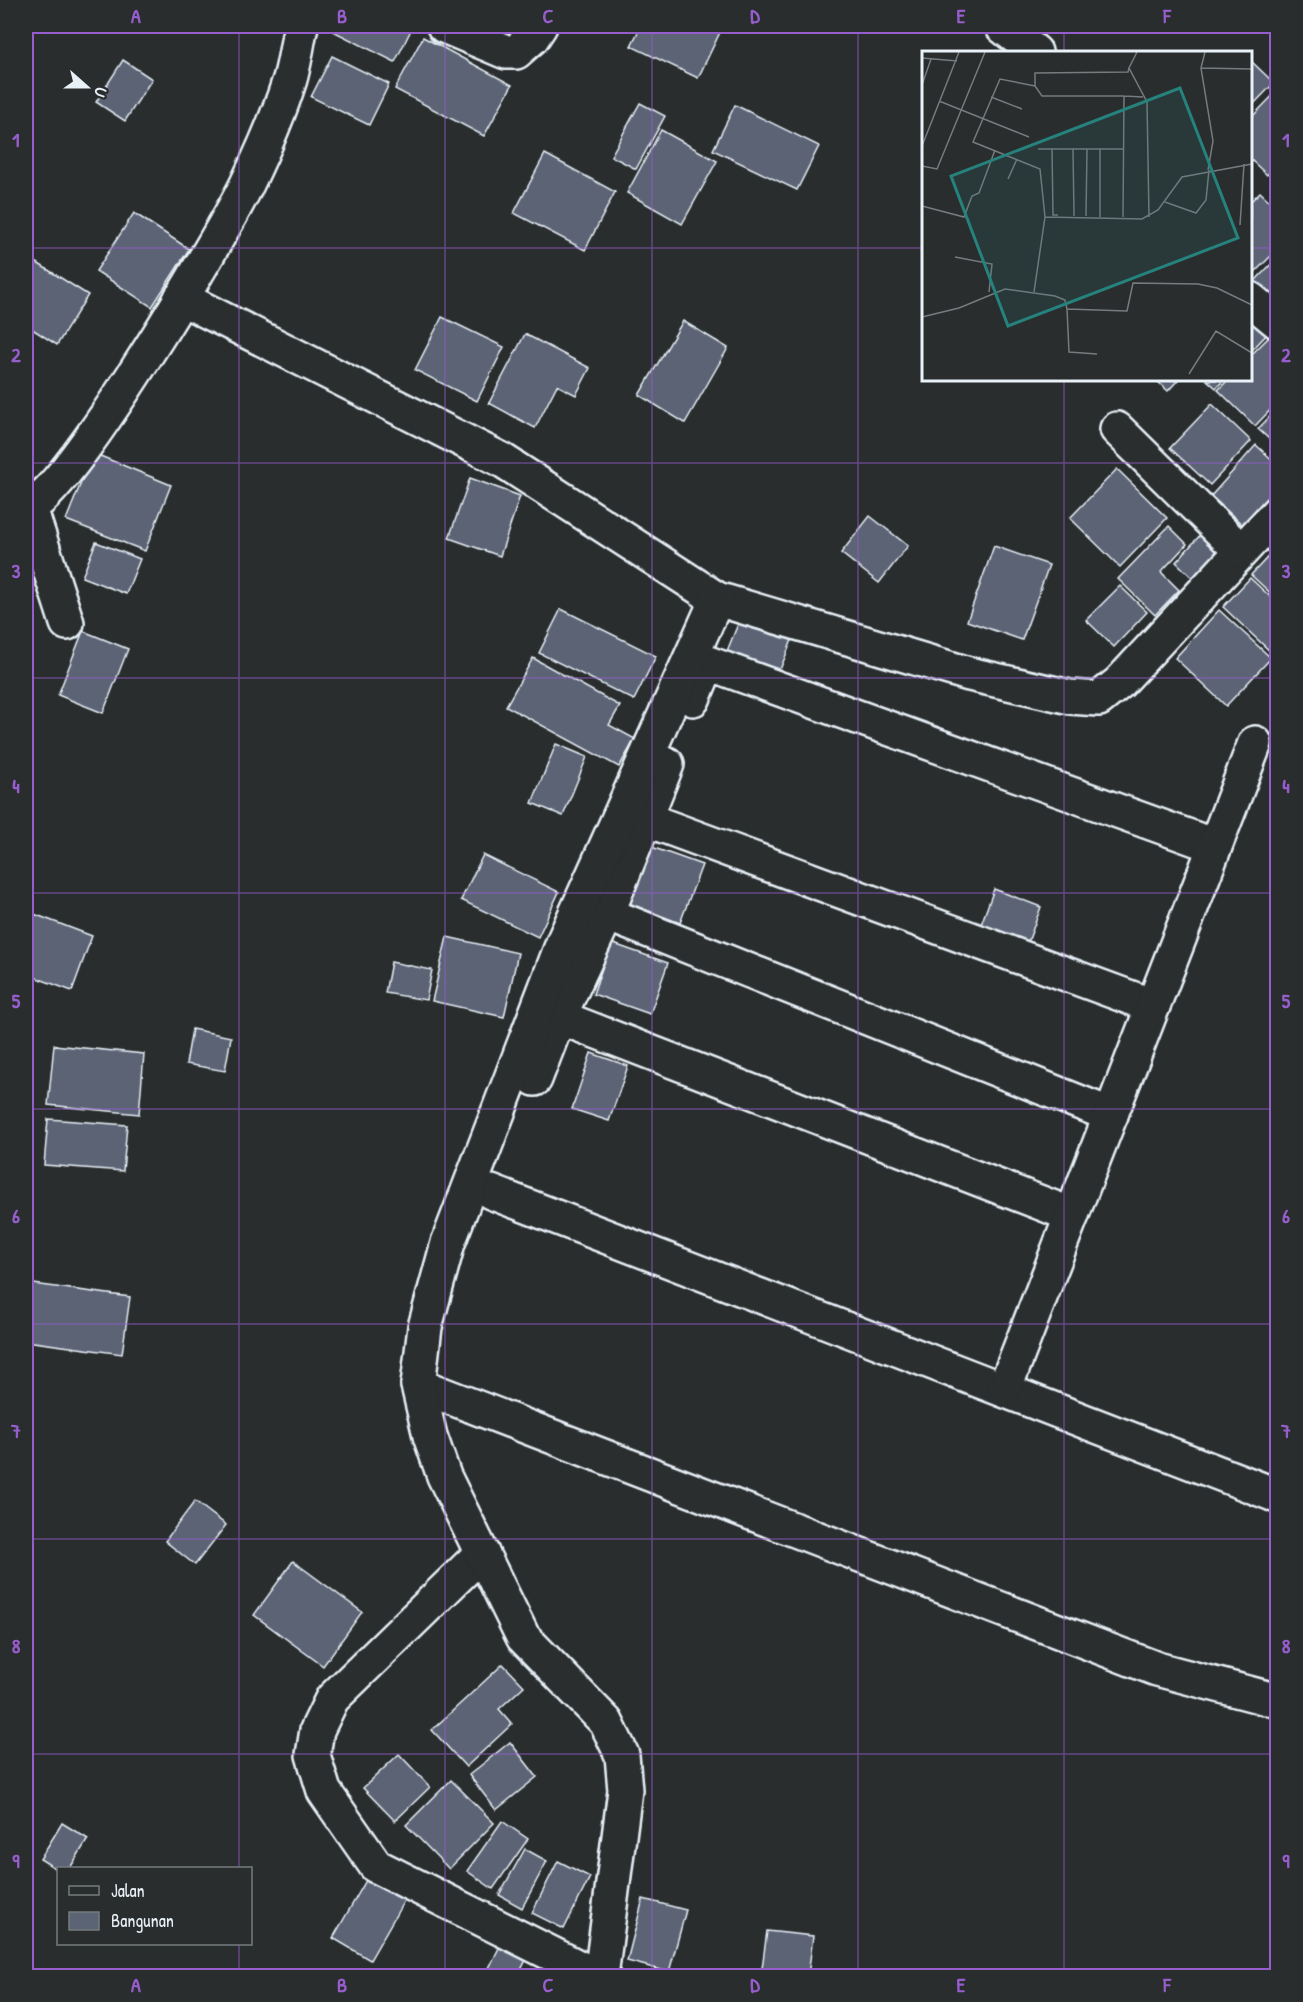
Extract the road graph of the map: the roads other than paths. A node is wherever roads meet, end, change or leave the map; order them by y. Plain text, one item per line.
1 (301, 26) edge
2 (444, 26) edge
3 (540, 26) edge
4 (1002, 26) edge
5 (1034, 51) edge
6 (181, 298) junction
7 (1252, 300) edge
8 (1278, 322) edge
9 (1117, 429) dead end
10 (28, 508) edge
11 (1278, 512) edge
12 (1241, 551) junction
13 (717, 599) junction
14 (67, 623) dead end
15 (1255, 742) dead end
16 (645, 819) junction
17 (1215, 846) junction
18 (607, 914) junction
19 (1153, 1006) junction
20 (559, 1017) junction
21 (1111, 1115) junction
22 (481, 1188) junction
23 (1072, 1215) junction
24 (418, 1384) junction
25 (1004, 1390) junction
26 (1278, 1496) edge
27 (482, 1553) junction
28 (1278, 1701) edge
29 (603, 1975) edge

1 - 6 street
2 - 3 street
4 - 5 street
6 - 10 street
6 - 13 street
7 - 8 street
9 - 12 street
10 - 14 street
11 - 12 street
12 - 13 street
13 - 22 street
15 - 17 street
16 - 17 street
16 - 18 street
16 - 19 street
17 - 19 street
18 - 20 street
18 - 21 street
19 - 21 street
20 - 22 street
20 - 23 street
21 - 23 street
22 - 24 street
22 - 25 street
23 - 25 street
24 - 27 street
24 - 28 street
25 - 26 street
27 - 29 street
27 - 29 street

